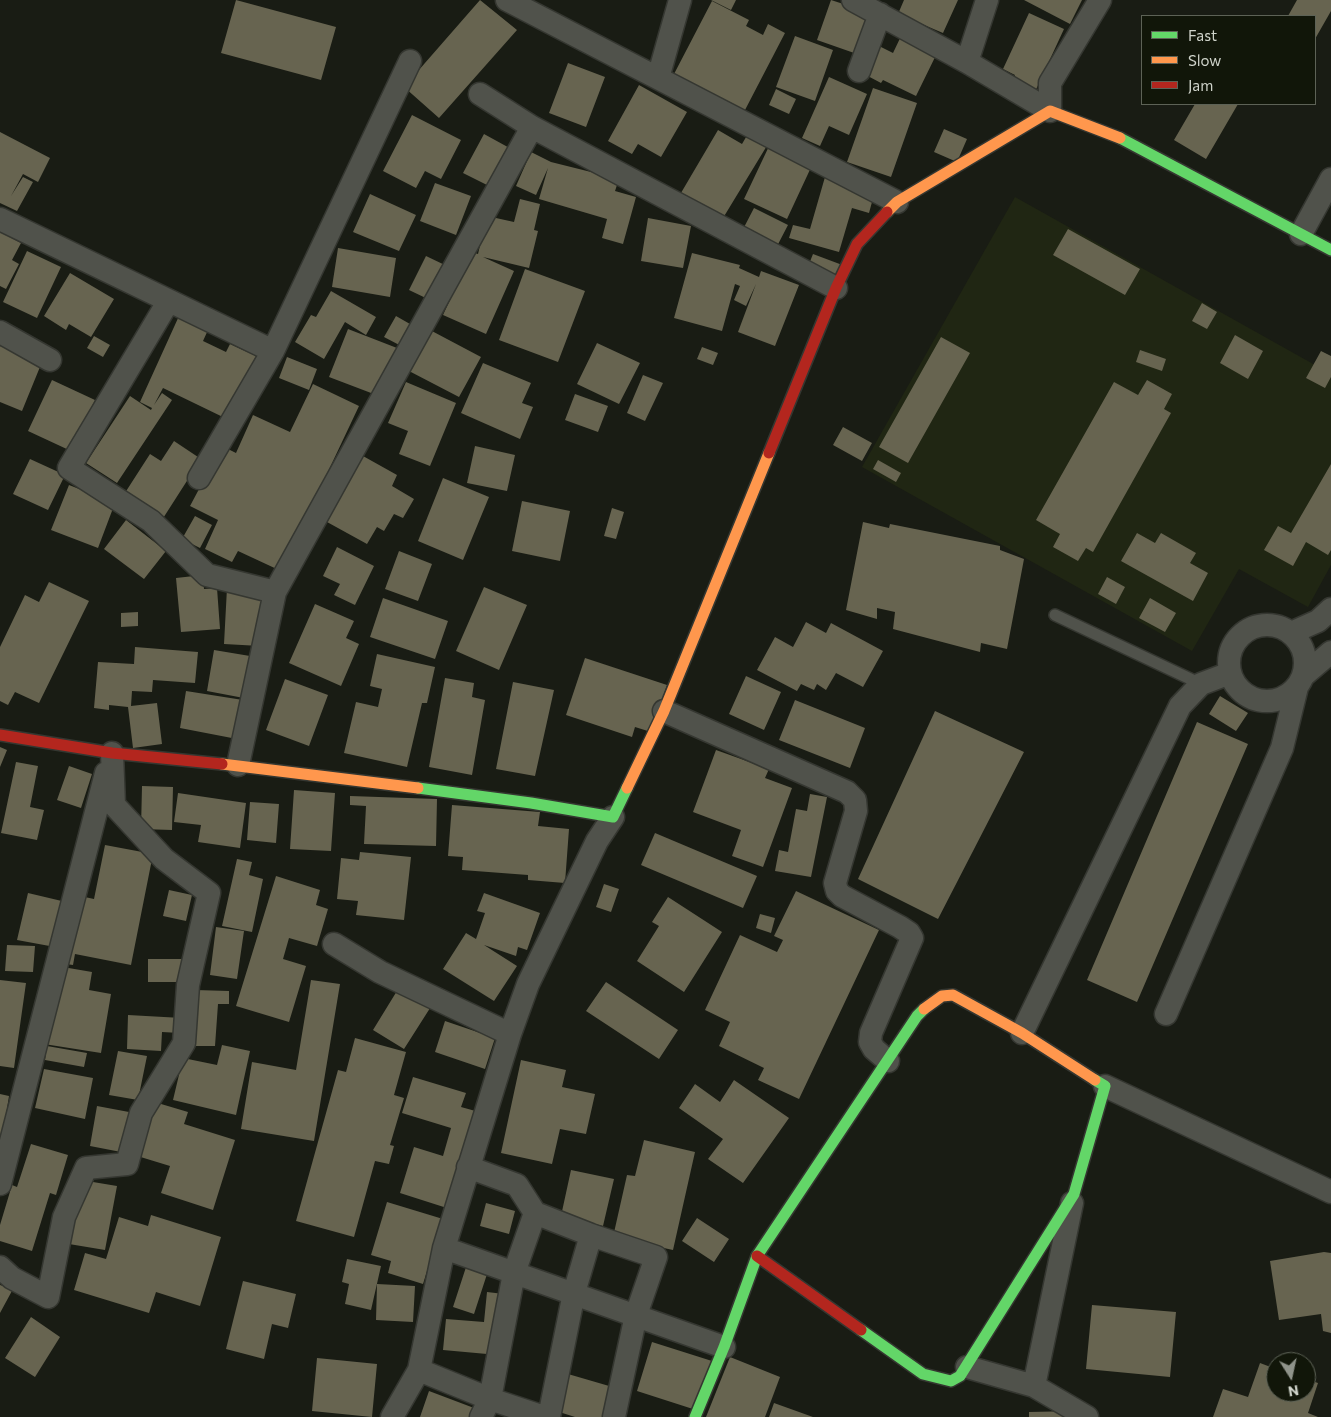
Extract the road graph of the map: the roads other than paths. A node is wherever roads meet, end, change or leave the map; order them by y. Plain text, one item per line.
1 (507, 0) edge
2 (680, 0) edge
3 (853, 0) edge
4 (987, 0) edge
5 (1100, 0) edge
6 (880, 14) junction
7 (410, 61) dead end
8 (967, 62) junction
9 (859, 71) dead end
10 (658, 78) junction
11 (480, 94) dead end
12 (1050, 111) junction
13 (532, 127) junction
14 (1331, 179) edge
15 (897, 202) junction
16 (0, 219) edge
17 (1301, 234) junction
18 (1331, 250) edge
19 (836, 288) junction
20 (168, 302) junction
21 (0, 332) edge
22 (273, 351) junction
23 (50, 360) dead end
24 (199, 478) dead end
25 (275, 592) junction
26 (1331, 609) edge
27 (1055, 615) dead end
28 (1291, 633) junction
29 (1331, 652) edge
30 (1230, 673) junction
31 (1300, 681) junction
32 (1201, 684) junction
33 (664, 711) junction
34 (0, 735) edge
35 (112, 753) junction
36 (238, 765) junction
37 (613, 817) junction
38 (334, 944) dead end
39 (1166, 1014) dead end
40 (1022, 1033) junction
41 (510, 1034) junction
42 (888, 1061) junction
43 (1105, 1086) junction
44 (468, 1167) junction
45 (0, 1184) edge
46 (1331, 1192) edge
47 (1074, 1194) junction
48 (535, 1213) junction
49 (591, 1235) junction
50 (444, 1248) junction
51 (757, 1256) junction
52 (0, 1267) edge
53 (514, 1273) junction
54 (574, 1293) junction
55 (636, 1315) junction
56 (724, 1347) junction
57 (967, 1367) junction
58 (418, 1370) junction
59 (1034, 1386) junction
60 (486, 1408) edge
61 (392, 1417) edge
62 (544, 1417) edge
63 (549, 1417) edge
64 (614, 1417) edge
65 (695, 1417) edge
66 (1087, 1417) edge

1 - 10 street
2 - 10 street
3 - 6 street
4 - 8 street
5 - 12 street
6 - 8 street
6 - 9 street
7 - 22 street
8 - 12 street
10 - 15 street
11 - 13 street
12 - 15 street
12 - 17 street
13 - 19 street
13 - 25 street
14 - 17 street
15 - 19 street
16 - 20 street
17 - 18 street
19 - 33 street
20 - 22 street
20 - 25 street
21 - 23 street
22 - 24 street
25 - 36 street
26 - 28 street
27 - 32 lane
28 - 30 street
28 - 31 street
29 - 31 street
30 - 31 street
30 - 32 street
31 - 39 street
32 - 40 street
33 - 37 street
33 - 42 street
34 - 35 street
35 - 36 street
35 - 45 street
35 - 52 street
36 - 37 street
37 - 41 street
38 - 41 street
40 - 42 street
40 - 43 street
41 - 44 street
42 - 51 street
43 - 46 street
43 - 47 street
44 - 48 street
44 - 50 street
47 - 57 street
47 - 59 street
48 - 49 street
48 - 53 street
49 - 54 street
49 - 55 street
50 - 53 street
50 - 58 street
51 - 56 street
51 - 57 street
53 - 54 street
53 - 60 street
54 - 55 street
54 - 63 street
55 - 56 street
55 - 64 street
56 - 65 street
57 - 59 street
58 - 60 street
58 - 61 street
59 - 66 street
60 - 62 street

